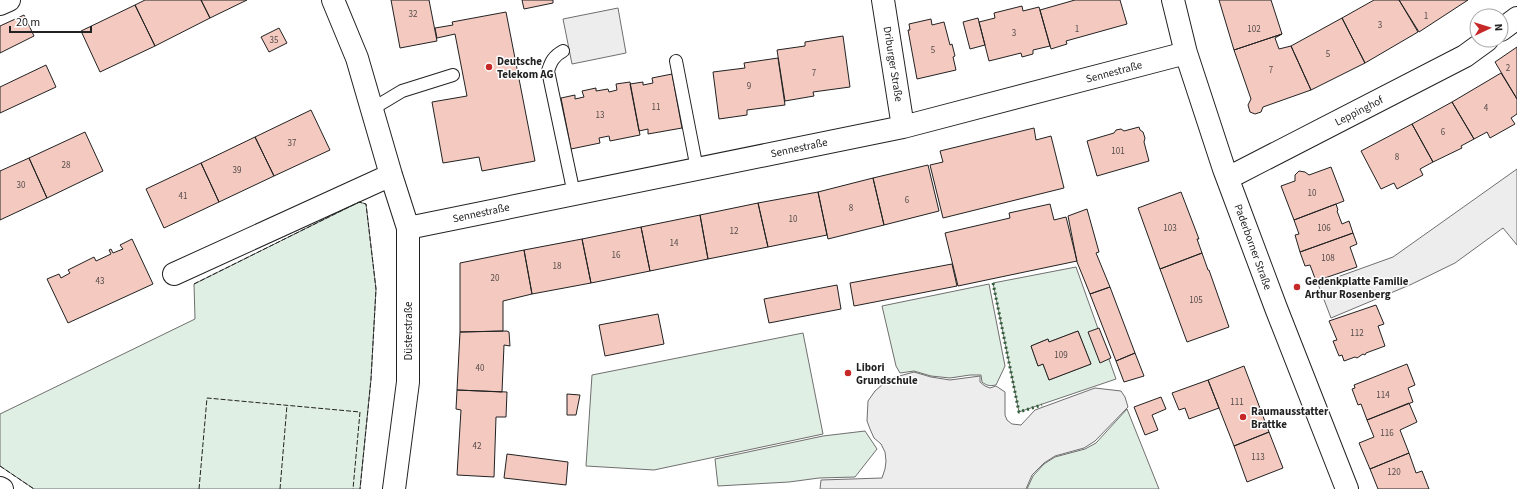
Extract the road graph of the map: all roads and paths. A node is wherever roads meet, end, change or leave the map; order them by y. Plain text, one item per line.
1 (9, 0) edge
2 (333, 0) edge
3 (883, 0) edge
4 (1173, 0) edge
5 (0, 4) edge
6 (1476, 48) edge
7 (563, 51) dead end
8 (1186, 53) junction
9 (676, 61) dead end
10 (453, 75) dead end
11 (372, 109) junction
12 (903, 127) junction
13 (697, 169) junction
14 (391, 175) junction
15 (1228, 178) junction
16 (574, 194) junction
17 (408, 228) junction
18 (174, 274) dead end
19 (394, 489) edge
20 (1347, 489) edge

1 - 5 street
2 - 11 street, Düsterstraße
3 - 12 street, Driburger Straße
4 - 8 street, Paderborner Straße
6 - 15 street, Leppinghof
7 - 16 lane
8 - 12 street, Sennestraße
8 - 15 street, Paderborner Straße
9 - 13 lane
10 - 11 lane
11 - 14 street, Düsterstraße
12 - 13 street, Sennestraße
13 - 16 street, Sennestraße
14 - 17 street, Düsterstraße
14 - 18 street
15 - 20 street, Paderborner Straße
16 - 17 street, Sennestraße
17 - 19 street, Düsterstraße

